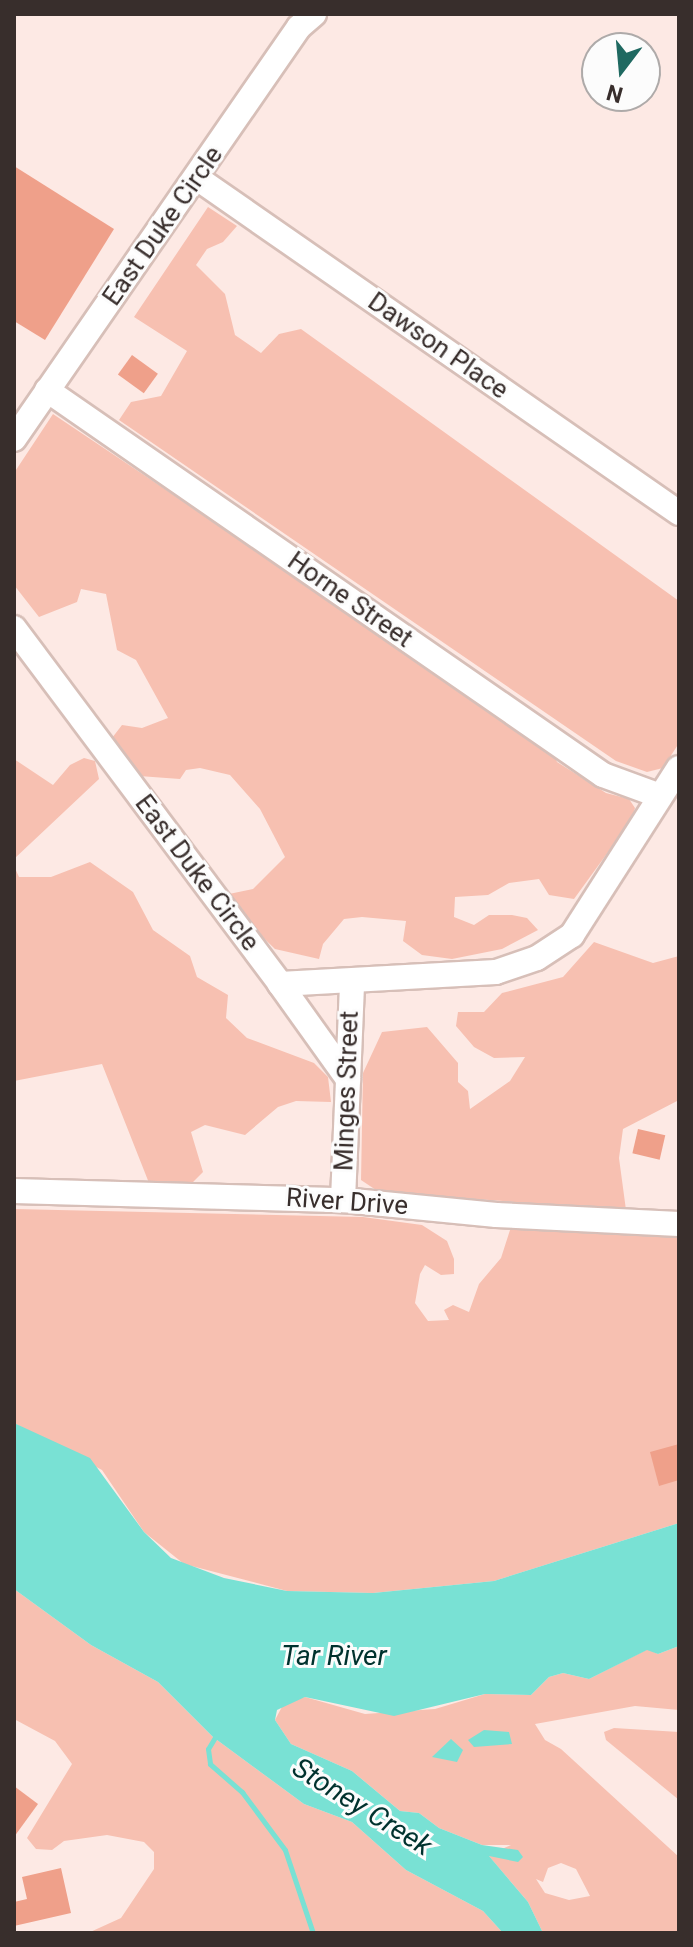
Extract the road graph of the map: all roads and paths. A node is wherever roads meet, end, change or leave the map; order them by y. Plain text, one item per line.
1 (314, 14) edge
2 (197, 178) junction
3 (47, 390) junction
4 (14, 439) edge
5 (679, 513) edge
6 (14, 628) edge
7 (679, 768) edge
8 (660, 796) junction
9 (352, 982) junction
10 (280, 984) junction
11 (348, 1079) junction
12 (14, 1191) edge
13 (343, 1200) junction
14 (679, 1224) edge

1 - 2 street, East Duke Circle
2 - 3 street, East Duke Circle
2 - 5 street, Dawson Place
3 - 4 street, East Duke Circle
3 - 8 street, Horne Street
6 - 10 street, East Duke Circle
7 - 8 street
8 - 9 street
9 - 10 street
9 - 11 street, Minges Street
10 - 11 street, East Duke Circle
11 - 13 street, Minges Street
12 - 13 street, River Drive
13 - 14 street, River Drive

